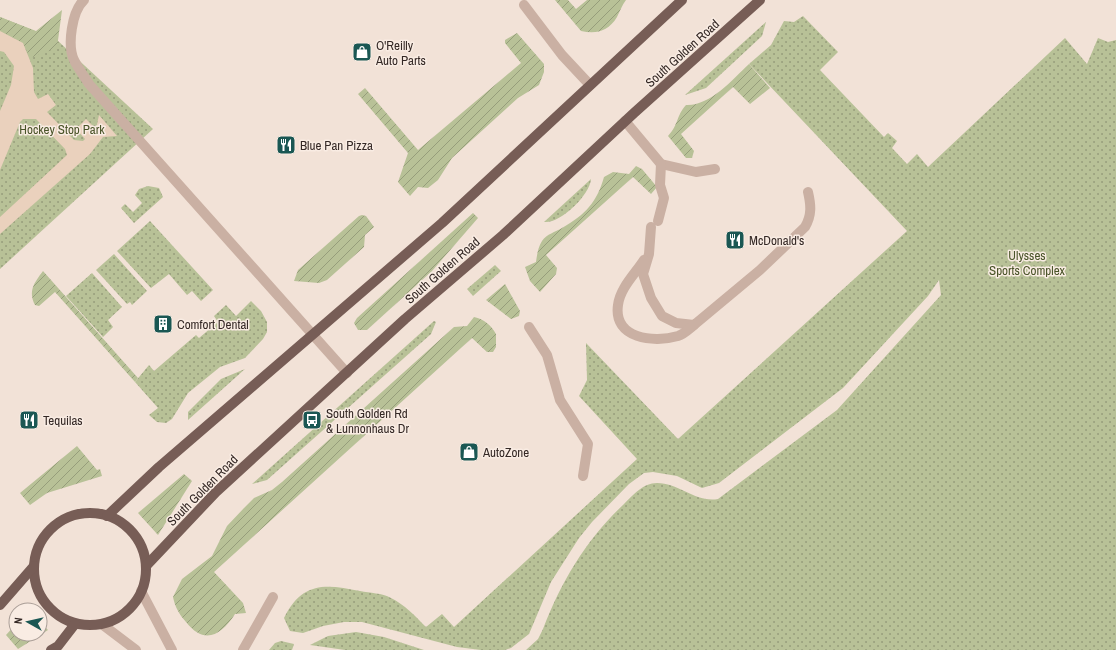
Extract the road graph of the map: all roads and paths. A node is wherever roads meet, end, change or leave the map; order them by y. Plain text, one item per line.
1 (84, 0) edge
2 (682, 0) edge
3 (760, 0) edge
4 (524, 5) dead end
5 (590, 85) junction
6 (625, 121) junction
7 (661, 164) junction
8 (715, 169) dead end
9 (808, 192) dead end
10 (649, 254) junction
11 (694, 325) junction
12 (529, 327) dead end
13 (314, 334) junction
14 (347, 373) junction
15 (583, 476) dead end
16 (107, 516) junction
17 (34, 566) junction
18 (146, 566) junction
19 (141, 590) junction
20 (273, 597) dead end
21 (0, 605) edge
22 (75, 624) junction
23 (103, 625) junction
24 (51, 650) edge
25 (136, 650) edge
26 (172, 650) edge
27 (243, 650) edge

1 - 13 street
2 - 5 main road
3 - 6 main road, South Golden Road
4 - 5 street
5 - 13 main road
6 - 7 street
6 - 14 main road, South Golden Road
7 - 8 street
7 - 10 street
9 - 11 street
10 - 11 street
10 - 11 street
12 - 15 street
13 - 14 street
13 - 16 main road
14 - 18 main road, South Golden Road
16 - 17 main road
16 - 18 main road
17 - 21 main road
17 - 22 main road
18 - 19 main road
19 - 23 main road
19 - 26 street
20 - 27 street
22 - 23 main road
22 - 24 main road
23 - 25 street

